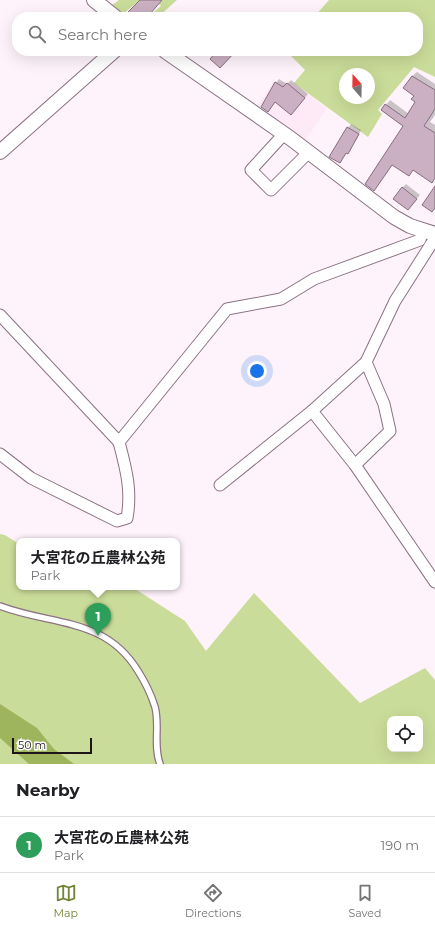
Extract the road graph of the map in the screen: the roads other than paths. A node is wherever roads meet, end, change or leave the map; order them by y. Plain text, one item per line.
1 (94, 0) edge
2 (109, 12) edge
3 (108, 56) edge
4 (172, 56) edge
5 (284, 134) junction
6 (0, 152) edge
7 (309, 152) junction
8 (429, 232) edge
9 (435, 238) edge
10 (0, 315) edge
11 (366, 362) junction
12 (312, 411) junction
13 (119, 442) junction
14 (0, 454) edge
15 (356, 465) junction
16 (220, 485) dead end
17 (435, 582) edge
18 (0, 606) edge
19 (160, 764) edge

1 - 2 street
3 - 6 street
4 - 5 street
5 - 7 street
5 - 7 street
7 - 8 street
8 - 13 street
9 - 11 street
10 - 13 street
11 - 12 street
11 - 15 street
12 - 15 street
12 - 16 street
13 - 14 street
15 - 17 street
18 - 19 lane

